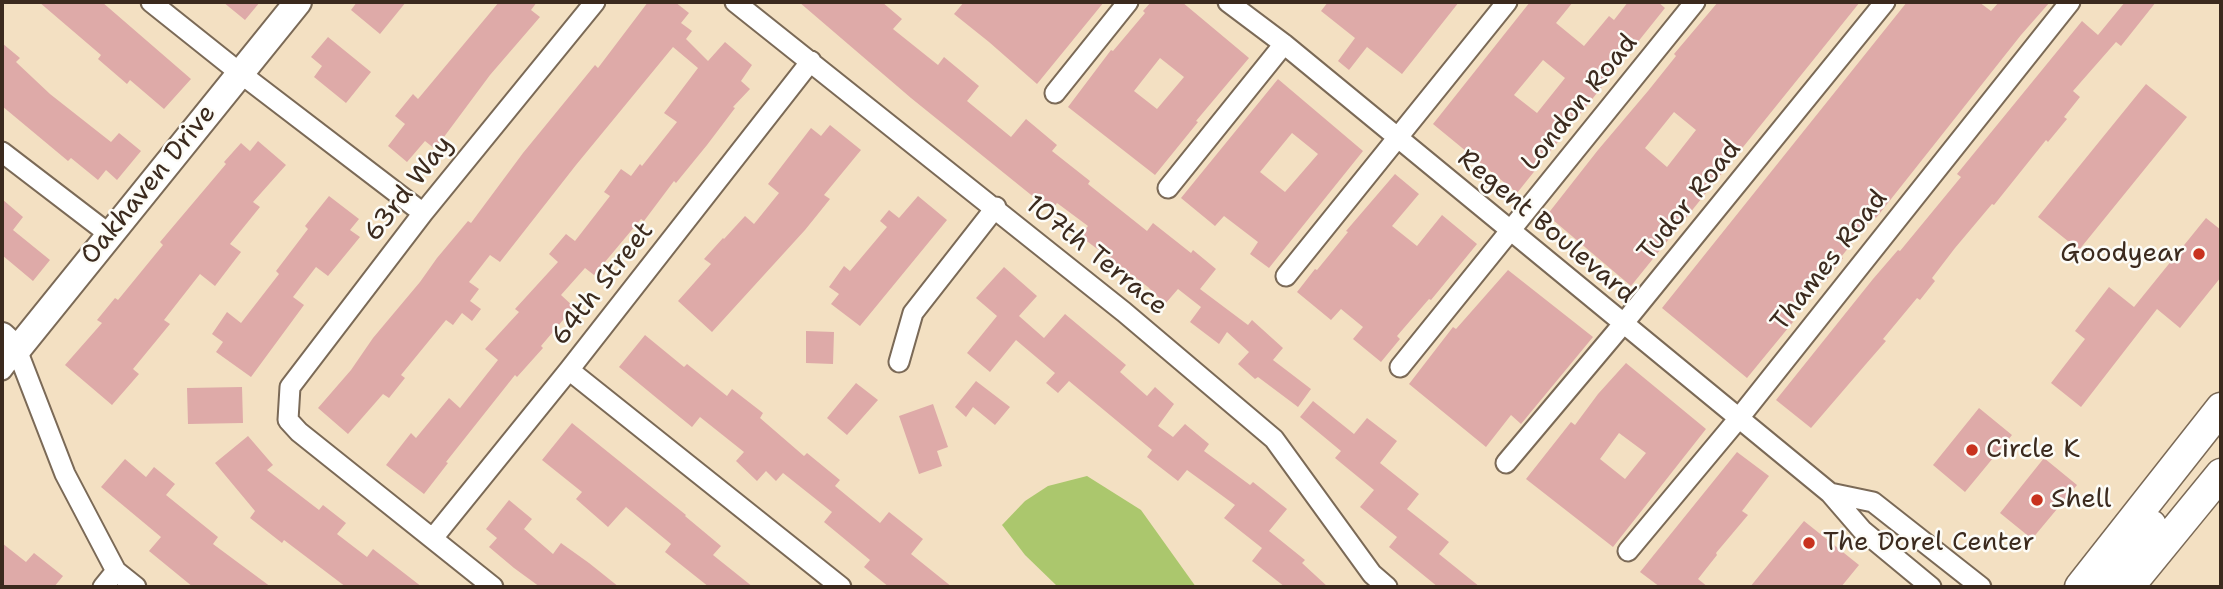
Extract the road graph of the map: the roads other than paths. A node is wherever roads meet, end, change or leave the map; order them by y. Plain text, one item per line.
1 (151, 2) edge
2 (298, 2) edge
3 (595, 2) edge
4 (735, 2) edge
5 (1128, 2) edge
6 (1228, 2) edge
7 (1507, 2) edge
8 (1695, 2) edge
9 (1885, 2) edge
10 (2070, 2) edge
11 (1283, 44) junction
12 (811, 61) junction
13 (240, 73) junction
14 (1055, 93) dead end
15 (1398, 137) junction
16 (2, 152) edge
17 (1168, 188) dead end
18 (996, 207) junction
19 (422, 213) junction
20 (1511, 231) junction
21 (109, 234) junction
22 (1286, 276) dead end
23 (1623, 324) junction
24 (7, 352) edge
25 (899, 362) dead end
26 (1400, 368) dead end
27 (569, 370) junction
28 (2218, 412) edge
29 (1739, 418) junction
30 (1506, 463) dead end
31 (2221, 474) edge
32 (1830, 493) junction
33 (433, 538) junction
34 (1628, 551) dead end
35 (116, 571) junction
36 (103, 587) edge
37 (136, 587) edge
38 (493, 587) edge
39 (841, 587) edge
40 (1387, 587) edge
41 (1931, 587) edge
42 (1981, 587) edge
43 (2080, 587) edge
44 (2114, 587) edge
45 (2129, 587) edge

1 - 13 street
2 - 13 street, Oakhaven Drive
3 - 19 street, 63rd Way
4 - 12 street, 107th Terrace
5 - 14 street
6 - 11 street, Regent Boulevard
7 - 15 street
8 - 20 street, London Road
9 - 23 street, Tudor Road
10 - 29 street, Thames Road
11 - 15 street, Regent Boulevard
11 - 17 street
12 - 18 street, 107th Terrace
12 - 27 street, 64th Street
13 - 19 street
13 - 21 street, Oakhaven Drive
15 - 20 street, Regent Boulevard
15 - 22 street
16 - 21 street
18 - 25 street
18 - 40 street, 107th Terrace
19 - 33 street, 63rd Way
20 - 23 street, Regent Boulevard
20 - 26 street, London Road
21 - 24 street, Oakhaven Drive
23 - 29 street, Regent Boulevard
23 - 30 street, Tudor Road
24 - 35 street
27 - 33 street, 64th Street
27 - 39 street
28 - 43 main road
28 - 44 main road
29 - 32 street, Regent Boulevard
29 - 34 street, Thames Road
31 - 45 main road
32 - 41 street, Regent Boulevard
32 - 42 street, Regent Boulevard
33 - 38 street
35 - 36 street
35 - 37 street

